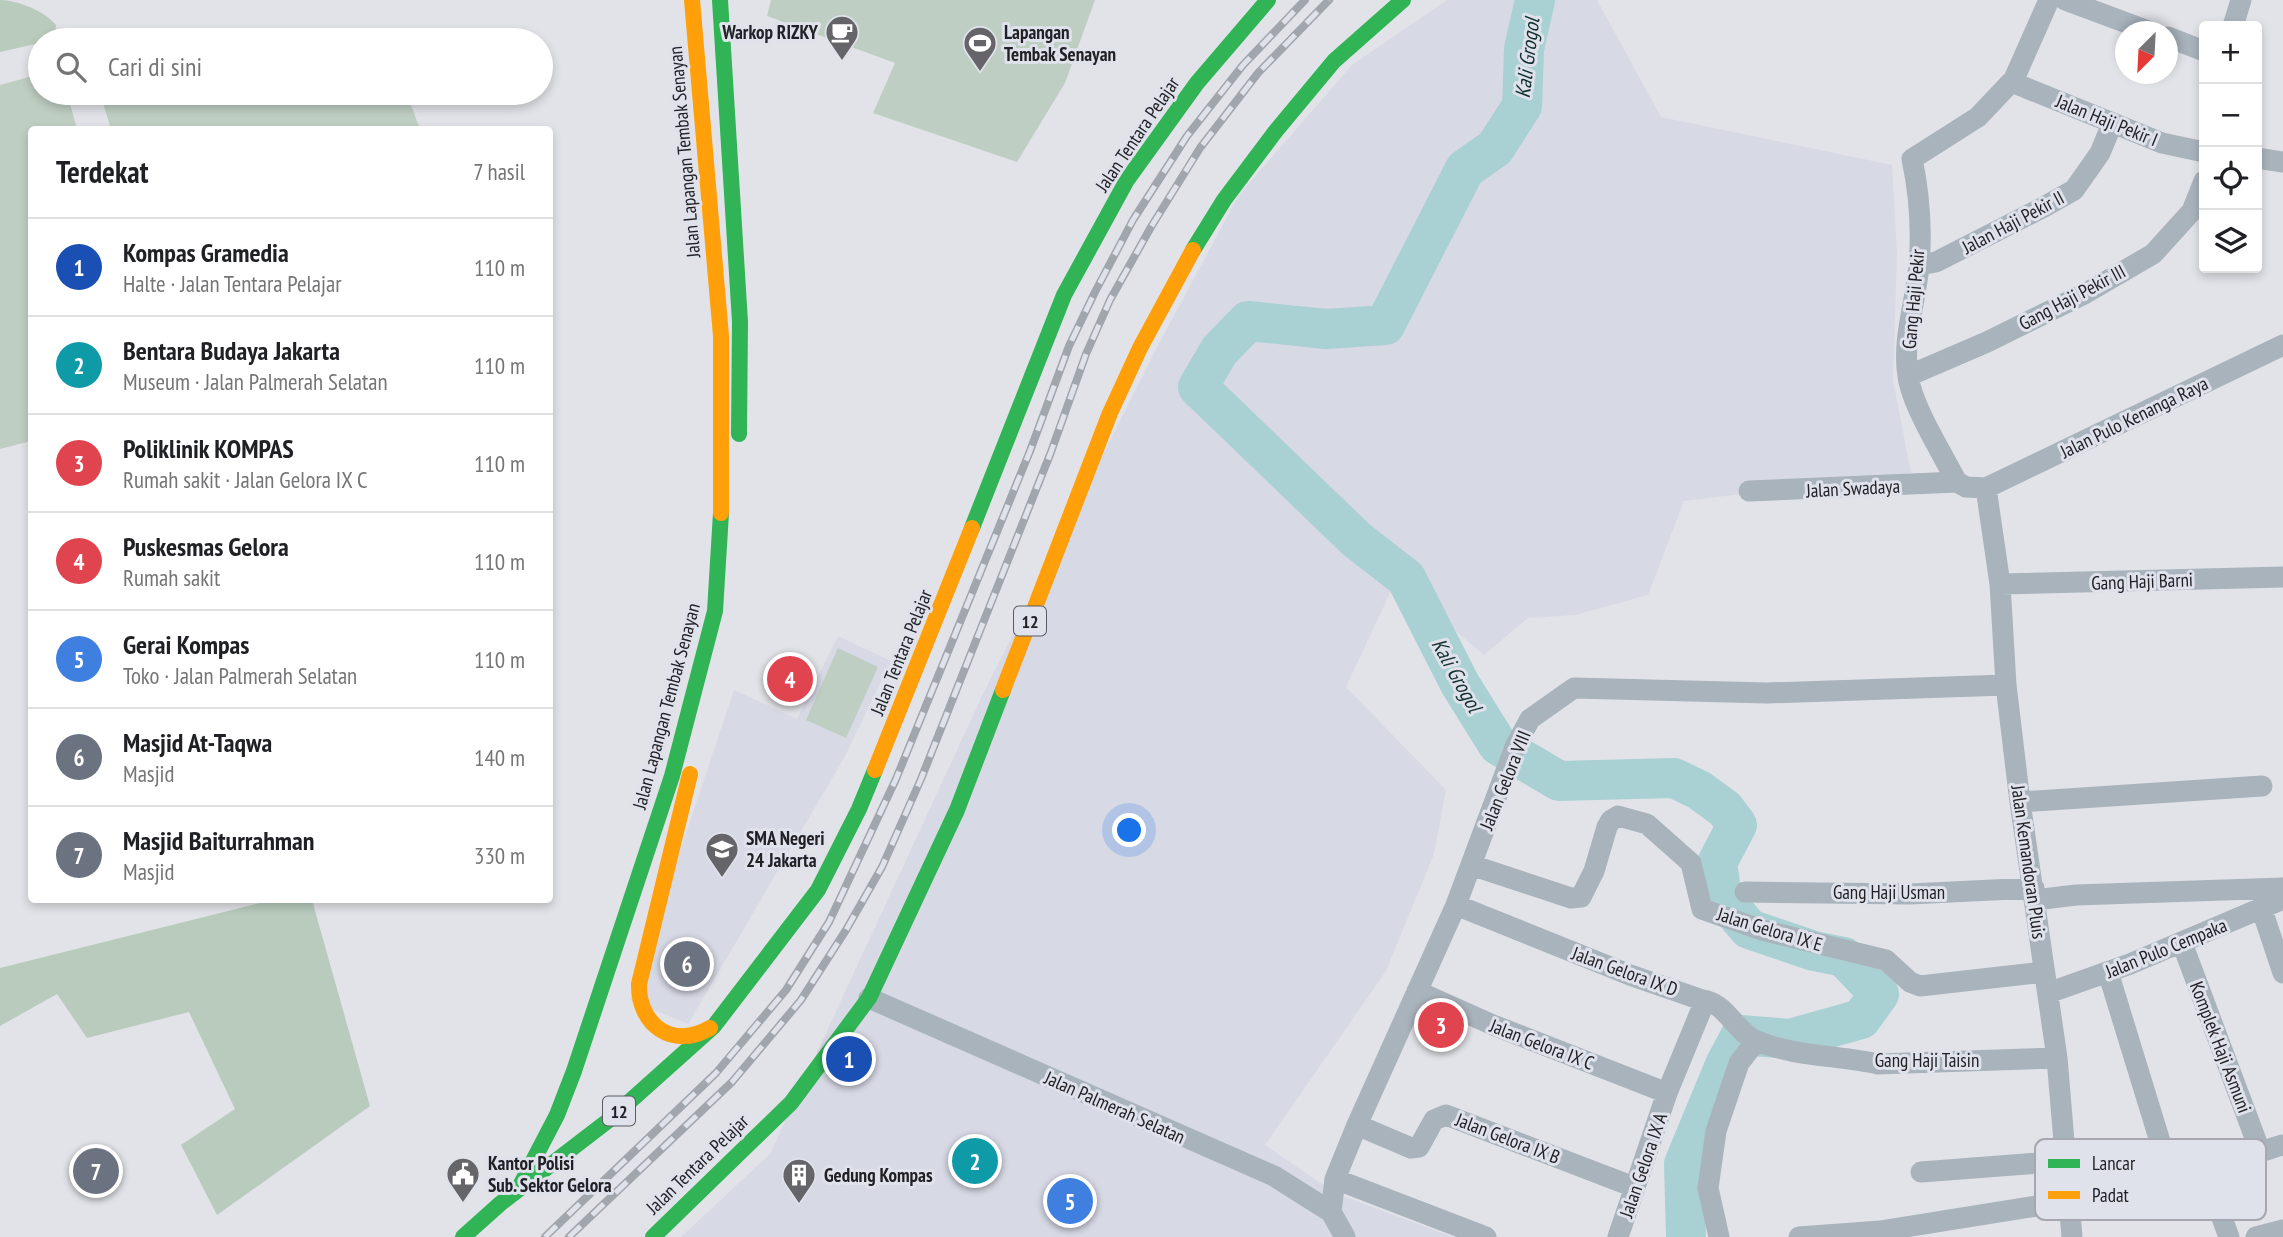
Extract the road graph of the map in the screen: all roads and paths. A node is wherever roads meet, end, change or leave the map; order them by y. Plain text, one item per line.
1 (692, 0) edge
2 (720, 0) edge
3 (1268, 0) edge
4 (1403, 0) edge
5 (2049, 0) edge
6 (2065, 0) edge
7 (2241, 0) edge
8 (2121, 21) edge
9 (2235, 21) edge
10 (2178, 41) edge
11 (2199, 49) edge
12 (2014, 79) junction
13 (2112, 124) junction
14 (2199, 151) edge
15 (2262, 159) edge
16 (2283, 162) edge
17 (2199, 194) edge
18 (1919, 265) junction
19 (2283, 345) edge
20 (1908, 376) junction
21 (739, 454) dead end
22 (1957, 482) junction
23 (1986, 488) junction
24 (1749, 491) dead end
25 (734, 573) dead end
26 (2283, 577) edge
27 (2000, 584) junction
28 (719, 661) dead end
29 (2006, 685) junction
30 (695, 755) dead end
31 (2262, 786) dead end
32 (2020, 802) junction
33 (1471, 865) junction
34 (2283, 888) edge
35 (1745, 892) dead end
36 (2034, 894) junction
37 (2283, 899) edge
38 (1456, 905) junction
39 (2261, 907) junction
40 (2182, 943) junction
41 (2108, 972) junction
42 (2283, 973) edge
43 (2046, 983) junction
44 (1417, 991) junction
45 (869, 998) junction
46 (1702, 1000) junction
47 (714, 1026) junction
48 (1749, 1036) junction
49 (2057, 1058) junction
50 (1667, 1093) junction
51 (1357, 1125) junction
52 (2063, 1139) edge
53 (2159, 1139) edge
54 (2256, 1139) edge
55 (2283, 1145) edge
56 (2266, 1149) edge
57 (2035, 1163) edge
58 (1921, 1172) dead end
59 (1335, 1180) junction
60 (1634, 1187) junction
61 (518, 1190) junction
62 (2035, 1206) edge
63 (1331, 1212) junction
64 (2223, 1220) edge
65 (2283, 1230) edge
66 (463, 1237) edge
67 (653, 1237) edge
68 (1345, 1237) edge
69 (1486, 1237) edge
70 (1618, 1237) edge
71 (1718, 1237) edge
72 (1799, 1237) edge
73 (2229, 1237) edge
74 (2256, 1237) edge

1 - 61 main road, Jalan Lapangan Tembak Senayan
2 - 21 main road
3 - 47 main road, Jalan Tentara Pelajar / 12
4 - 45 main road, Jalan Tentara Pelajar / 12
5 - 12 street
6 - 8 street
7 - 9 street
10 - 11 street
12 - 13 street, Jalan Haji Pekir I
12 - 18 street, Gang Haji Pekir
13 - 14 street, Jalan Haji Pekir I
13 - 18 street, Jalan Haji Pekir II
15 - 16 street
17 - 20 street, Gang Haji Pekir III
18 - 20 street, Gang Haji Pekir
19 - 23 street, Jalan Pulo Kenanga Raya
20 - 22 street, Gang Haji Pekir
22 - 23 street
22 - 24 street, Jalan Swadaya
23 - 27 street, Jalan Kemandoran Pluis
25 - 28 main road, Jalan Lapangan Tembak Senayan
26 - 27 street, Gang Haji Barni
27 - 29 street, Jalan Kemandoran Pluis
29 - 32 street, Jalan Kemandoran Pluis
29 - 33 street, Jalan Gelora VIII
30 - 47 main road
31 - 32 street
32 - 36 street, Jalan Kemandoran Pluis
33 - 38 street, Jalan Gelora VIII
33 - 43 street, Jalan Gelora IX E
34 - 36 street, Jalan Pulo Cempaka
35 - 36 street, Gang Haji Usman
36 - 43 street, Jalan Kemandoran Pluis
37 - 39 street, Jalan Pulo Cempaka
38 - 44 street, Jalan Gelora VIII
38 - 46 street, Jalan Gelora IX D
39 - 40 street, Jalan Pulo Cempaka
39 - 42 street
40 - 41 street, Jalan Pulo Cempaka
40 - 54 street, Komplek Haji Asmuni
41 - 43 street, Jalan Pulo Cempaka
41 - 53 street
43 - 49 street, Jalan Kemandoran Pluis
44 - 50 street, Jalan Gelora IX C
44 - 51 street, Jalan Gelora VIII
45 - 63 street, Jalan Palmerah Selatan
45 - 67 main road, Jalan Tentara Pelajar / 12
46 - 48 street
46 - 50 street, Jalan Gelora IX D
47 - 61 main road, Jalan Tentara Pelajar / 12
48 - 49 street, Gang Haji Taisin
48 - 71 street
49 - 52 street, Jalan Kemandoran Pluis
50 - 60 street, Jalan Gelora IX A
51 - 59 street, Jalan Gelora VIII
51 - 60 street, Jalan Gelora IX B
55 - 56 street
57 - 58 street
59 - 63 street, Jalan Gelora VIII
59 - 69 street
60 - 70 street, Jalan Gelora IX A
61 - 66 main road, Jalan Tentara Pelajar / 12
62 - 72 street
63 - 68 street, Jalan Palmerah Selatan
64 - 73 street
65 - 74 street

